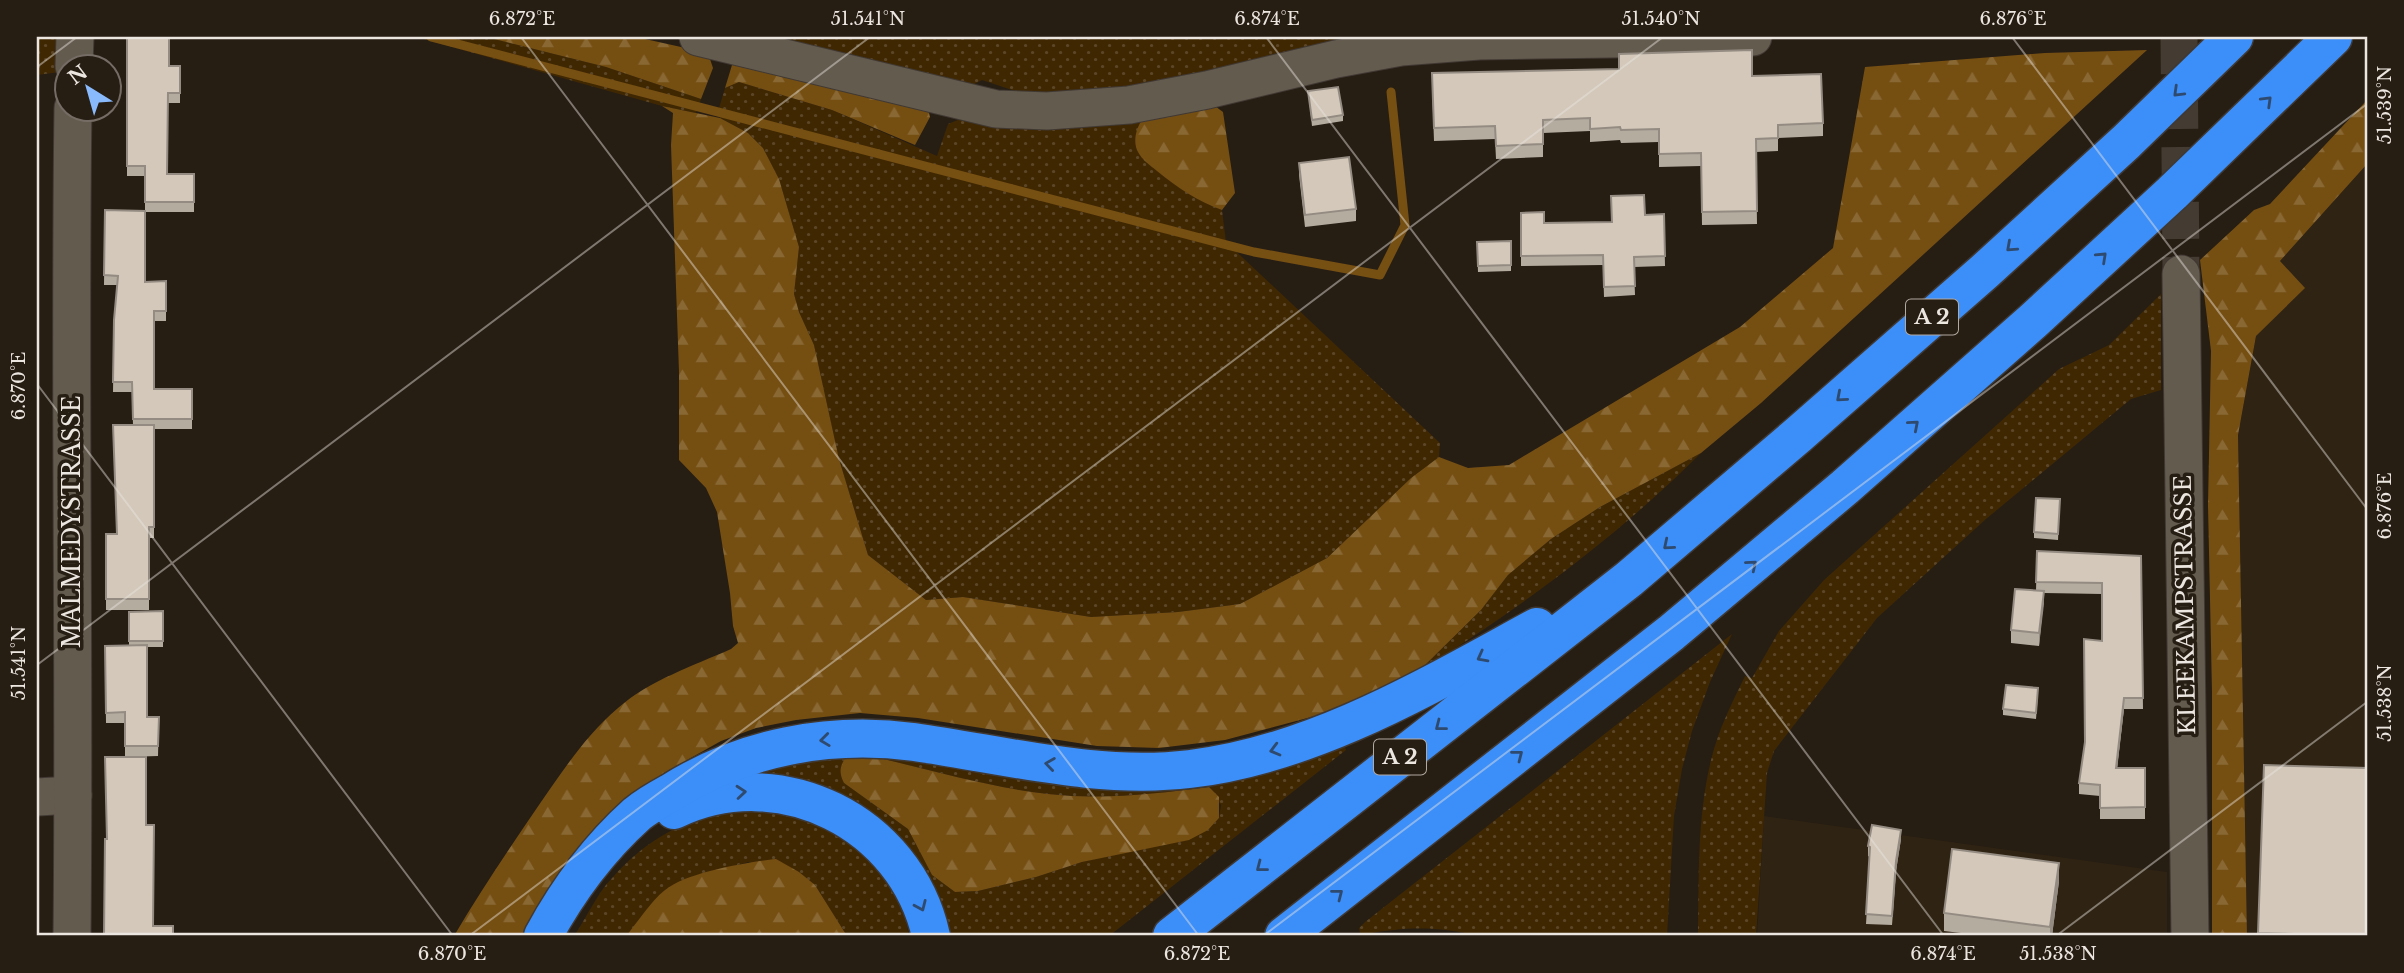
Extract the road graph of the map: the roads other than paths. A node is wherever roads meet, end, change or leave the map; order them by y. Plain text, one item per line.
1 (698, 37) edge
2 (1752, 37) edge
3 (2234, 37) edge
4 (2333, 37) edge
5 (74, 122) edge
6 (2181, 274) tunnel mouth
7 (1629, 579) junction
8 (73, 795) junction
9 (37, 797) edge
10 (72, 936) edge
11 (543, 936) edge
12 (563, 936) edge
13 (931, 936) edge
14 (1172, 936) edge
15 (1284, 936) edge
16 (2190, 936) edge

1 - 2 street
3 -> 7 highway, A 2
15 -> 4 highway
5 - 8 street, MALMEDYSTRASSE
6 - 16 street, KLEEKAMPSTRASSE
7 -> 11 highway
7 -> 14 highway, A 2
8 - 9 street
8 - 10 street, MALMEDYSTRASSE
12 -> 13 highway

